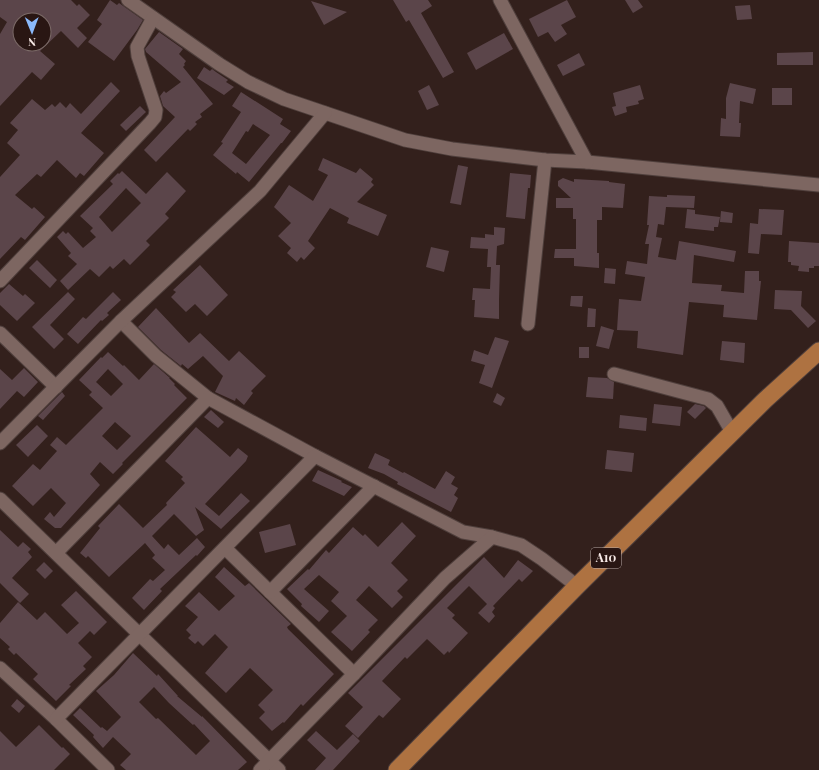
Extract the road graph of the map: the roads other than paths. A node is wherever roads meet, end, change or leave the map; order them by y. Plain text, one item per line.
1 (128, 0) edge
2 (500, 0) edge
3 (154, 18) junction
4 (325, 112) junction
5 (545, 160) junction
6 (587, 162) junction
7 (819, 185) edge
8 (0, 281) edge
9 (120, 321) junction
10 (528, 324) dead end
11 (0, 333) edge
12 (819, 351) edge
13 (614, 374) dead end
14 (56, 387) junction
15 (208, 398) junction
16 (732, 432) junction
17 (0, 443) edge
18 (315, 456) junction
19 (374, 486) junction
20 (0, 499) edge
21 (492, 537) junction
22 (225, 548) junction
23 (56, 553) junction
24 (577, 586) junction
25 (270, 592) junction
26 (139, 634) junction
27 (0, 668) edge
28 (354, 674) junction
29 (56, 719) junction
30 (265, 765) edge
31 (104, 769) edge
32 (279, 770) edge
33 (397, 770) edge

1 - 3 street
2 - 6 street
3 - 4 street
3 - 8 street
4 - 5 street
4 - 9 street
5 - 6 street
5 - 10 street
6 - 7 street
9 - 14 street
9 - 15 street
11 - 14 street
12 - 16 main road, A10
13 - 16 street
14 - 17 street
15 - 18 street
15 - 23 street
16 - 24 main road, A10
18 - 19 street
18 - 22 street
19 - 21 street
19 - 25 street
20 - 23 street
21 - 24 street
21 - 28 street
22 - 25 street
22 - 26 street
23 - 26 street
24 - 33 main road, A10
25 - 28 street
26 - 29 street
26 - 30 street
27 - 29 street
28 - 30 street
29 - 31 street
30 - 32 street

